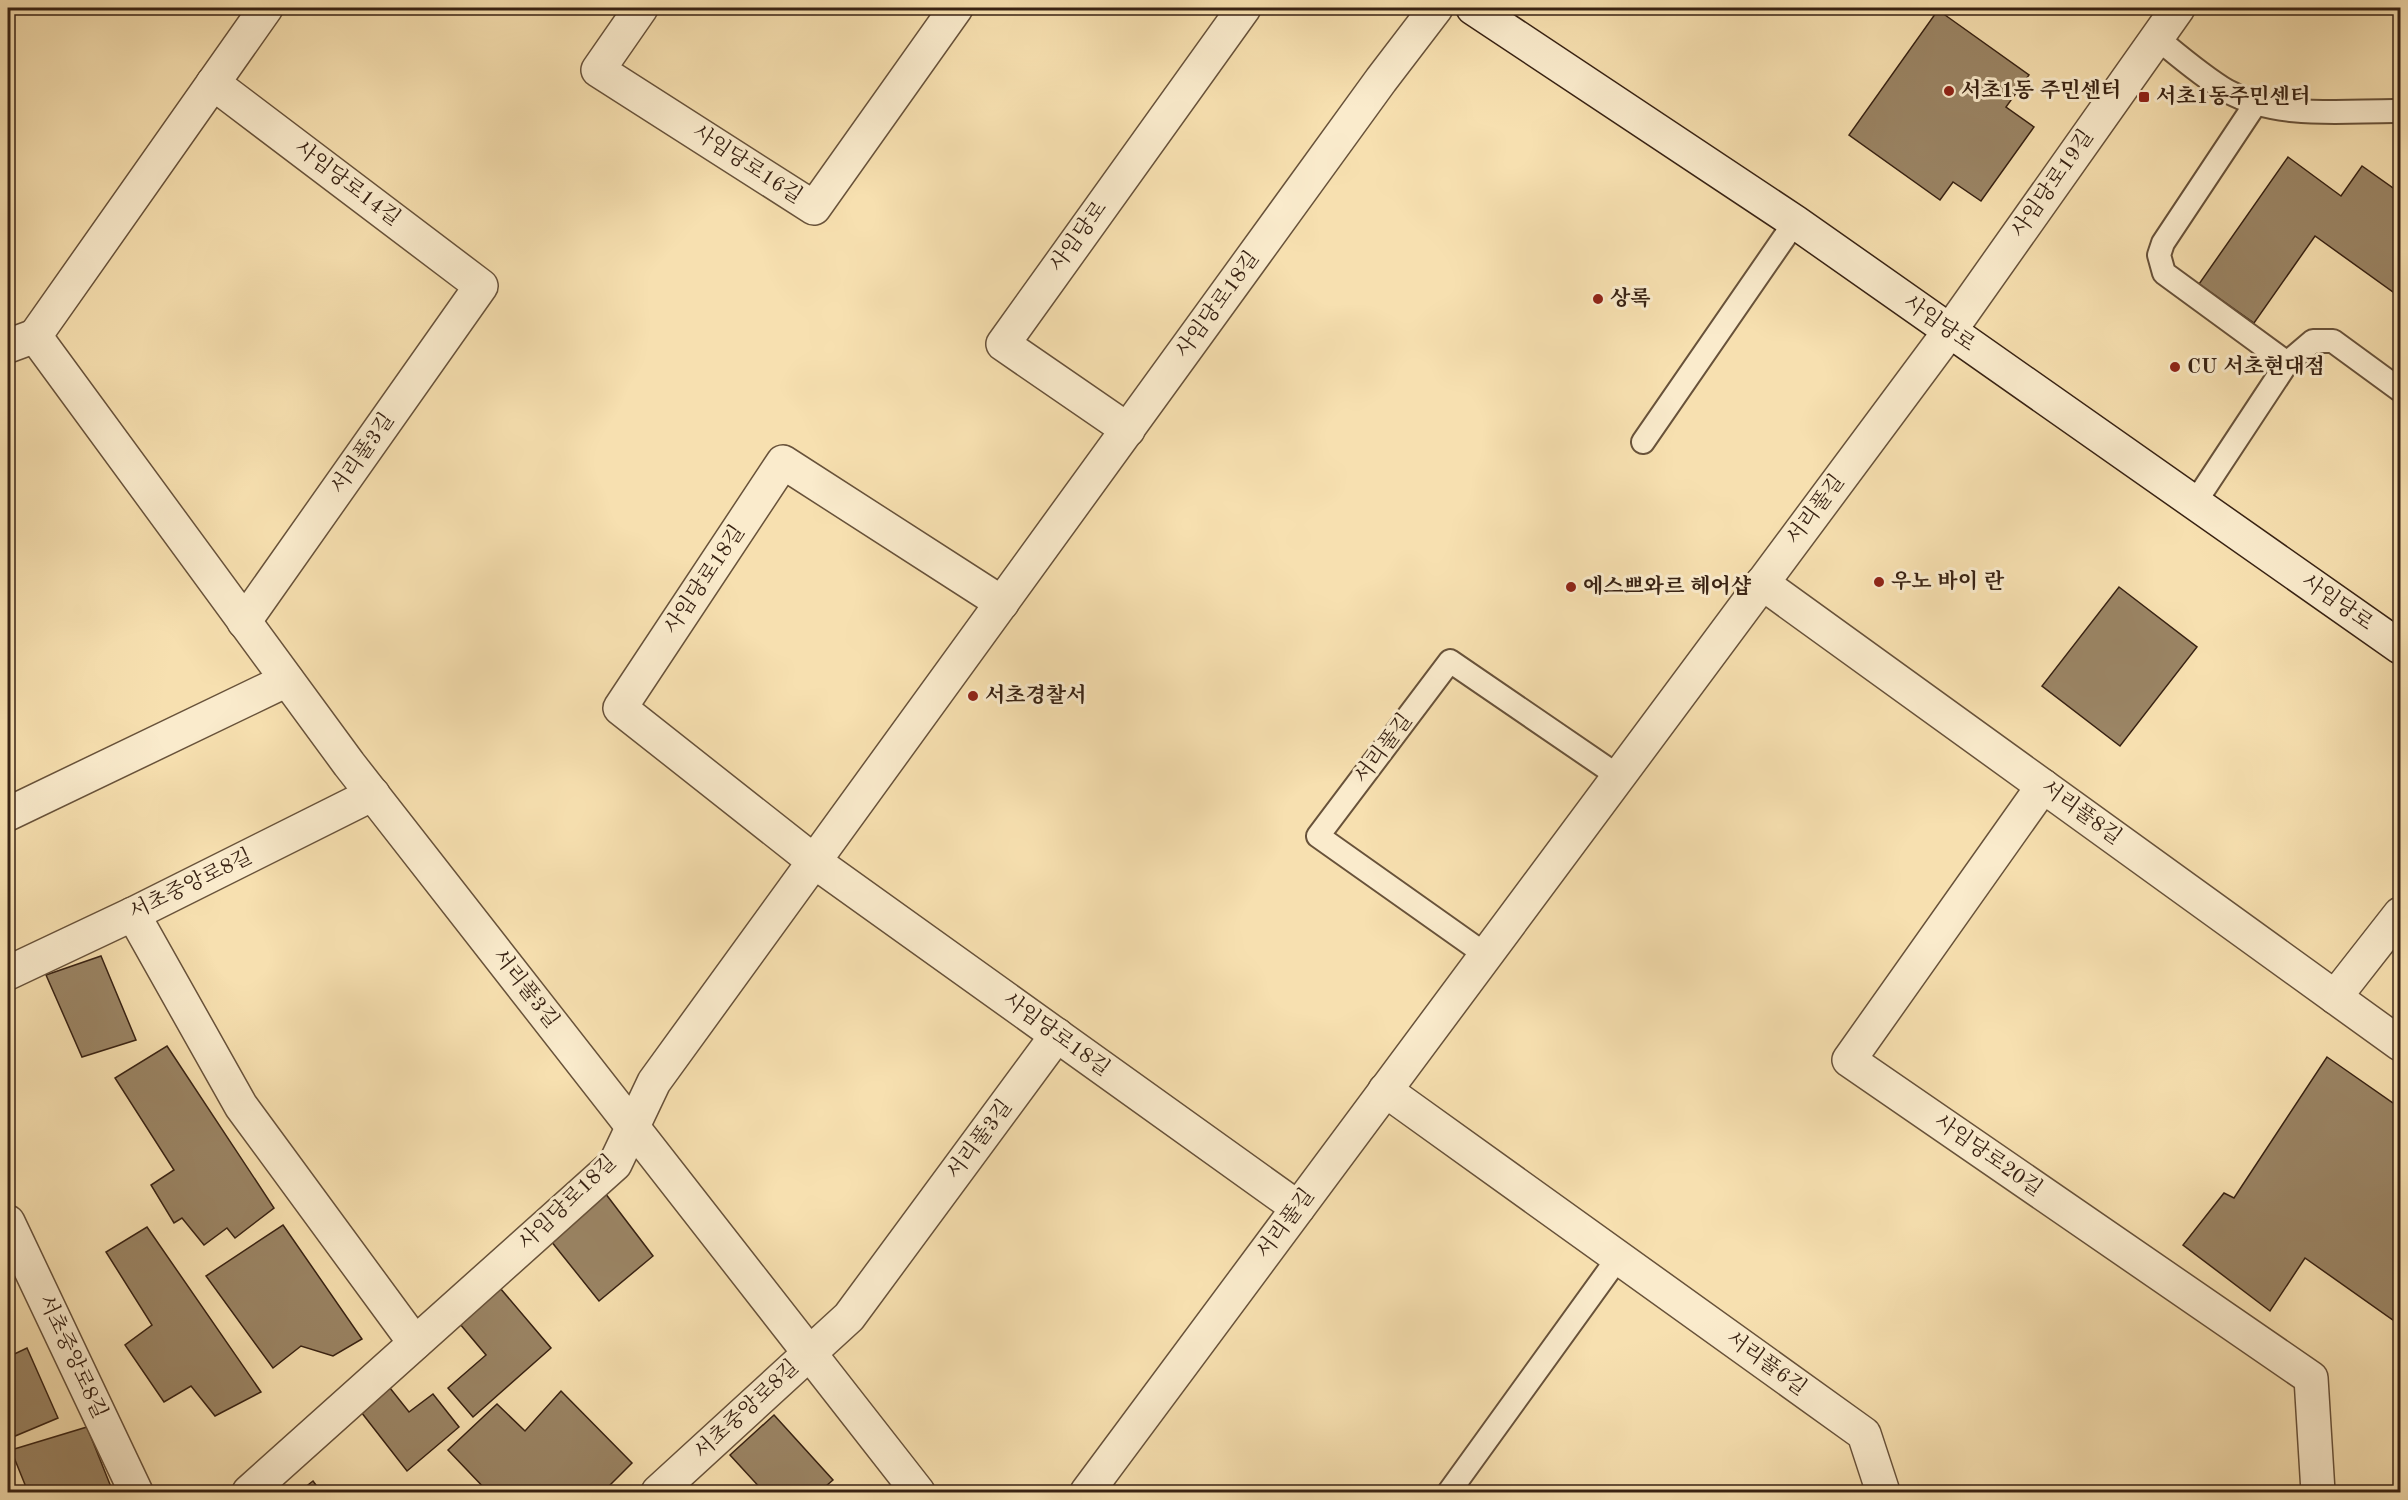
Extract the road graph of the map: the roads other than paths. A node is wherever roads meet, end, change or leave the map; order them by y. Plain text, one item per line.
1 (641, 8) edge
2 (956, 8) edge
3 (1244, 8) edge
4 (1436, 8) edge
5 (1473, 8) edge
6 (2178, 8) edge
7 (253, 12) edge
8 (2157, 38) junction
9 (213, 83) junction
10 (2256, 103) junction
11 (2394, 111) dead end
12 (1795, 222) junction
13 (481, 286) joint
14 (1949, 332) junction
15 (21, 341) edge
16 (2287, 363) junction
17 (2400, 390) edge
18 (1128, 430) junction
19 (1643, 441) dead end
20 (2194, 504) junction
21 (1762, 583) junction
22 (1002, 603) junction
23 (244, 622) junction
24 (2400, 648) edge
25 (287, 680) junction
26 (1618, 776) junction
27 (2043, 786) junction
28 (373, 794) junction
29 (8, 814) edge
30 (814, 862) junction
31 (133, 914) junction
32 (2400, 914) edge
33 (1486, 955) junction
34 (8, 973) edge
35 (2335, 997) junction
36 (1058, 1035) junction
37 (2400, 1044) edge
38 (1385, 1090) junction
39 (633, 1127) junction
40 (1298, 1208) junction
41 (8, 1222) edge
42 (1618, 1258) junction
43 (415, 1343) junction
44 (809, 1352) junction
45 (136, 1492) edge
46 (249, 1492) edge
47 (658, 1492) edge
48 (918, 1492) edge
49 (1086, 1492) edge
50 (1449, 1492) edge
51 (1883, 1492) edge
52 (2318, 1492) edge

1 - 2 street, 사임당로16길
3 - 18 street, 사임당로
4 - 18 street, 사임당로18길
5 - 12 street, 사임당로
6 - 8 street, 사임당로19길
7 - 9 street
8 - 10 lane
8 - 14 street, 사임당로19길
9 - 13 street, 사임당로14길
9 - 15 street
10 - 11 lane
10 - 16 lane
12 - 14 street, 사임당로
12 - 19 lane
13 - 23 street, 서리풀3길
14 - 20 street, 사임당로
14 - 21 street, 서리풀길
15 - 23 street, 서리풀3길
16 - 17 lane
16 - 20 lane
18 - 22 street, 사임당로18길
20 - 24 street, 사임당로
21 - 26 street, 서리풀길
21 - 27 street, 서리풀8길
22 - 30 street, 사임당로18길
22 - 30 street, 사임당로18길
23 - 25 street, 서리풀3길
25 - 28 street, 서리풀3길
25 - 29 street
26 - 33 street, 서리풀길
26 - 33 lane, 서리풀길
27 - 35 street, 서리풀8길
27 - 52 street, 사임당로20길
28 - 31 street, 서초중앙로8길
28 - 39 street, 서리풀3길
30 - 36 street, 사임당로18길
30 - 39 street, 사임당로18길
31 - 34 street, 서초중앙로8길
31 - 43 street
32 - 35 street
33 - 38 street, 서리풀길
35 - 37 street, 서리풀8길
36 - 40 street, 사임당로18길
36 - 44 street, 서리풀3길
38 - 40 street, 서리풀길
38 - 42 street, 서리풀6길
39 - 43 street, 사임당로18길
39 - 44 street, 서리풀3길
40 - 49 street, 서리풀길
41 - 45 street, 서초중앙로8길
42 - 50 lane
42 - 51 street, 서리풀6길
43 - 46 street, 사임당로18길
44 - 47 street, 서초중앙로8길
44 - 48 street, 서리풀3길

